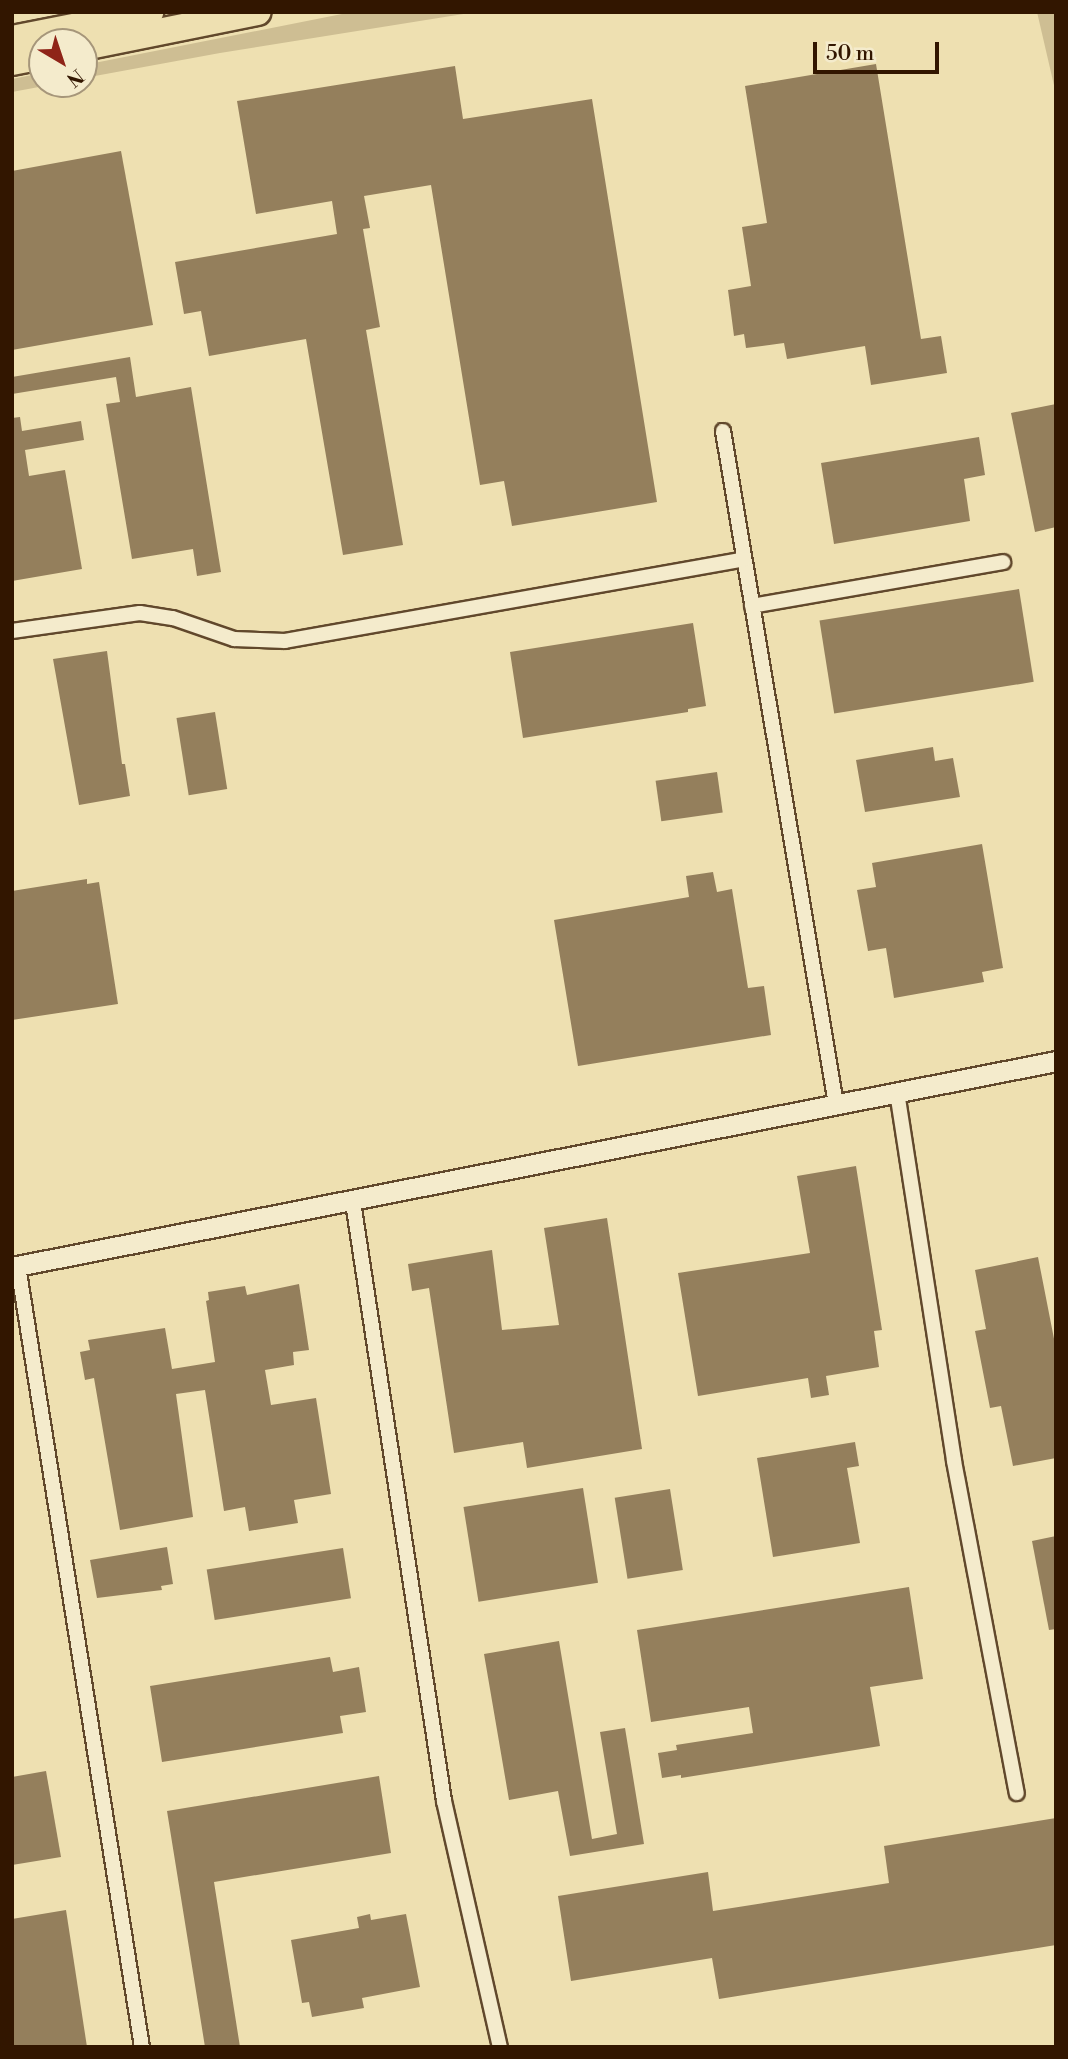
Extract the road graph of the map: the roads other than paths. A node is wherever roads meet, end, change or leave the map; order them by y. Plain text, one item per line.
1 (150, 12) edge
2 (258, 12) edge
3 (12, 39) edge
4 (98, 44) edge
5 (723, 431) dead end
6 (744, 559) junction
7 (1003, 562) dead end
8 (752, 606) junction
9 (12, 631) edge
10 (1056, 1061) edge
11 (897, 1091) junction
12 (836, 1104) junction
13 (353, 1202) junction
14 (15, 1266) edge
15 (1017, 1793) dead end
16 (142, 2047) edge
17 (500, 2047) edge

1 - 3 highway
2 - 4 highway
5 - 6 street
6 - 8 street
6 - 9 street
7 - 8 street
8 - 12 street
10 - 11 street
11 - 12 street
11 - 15 street
12 - 13 street
13 - 14 street
13 - 17 street
14 - 16 street

